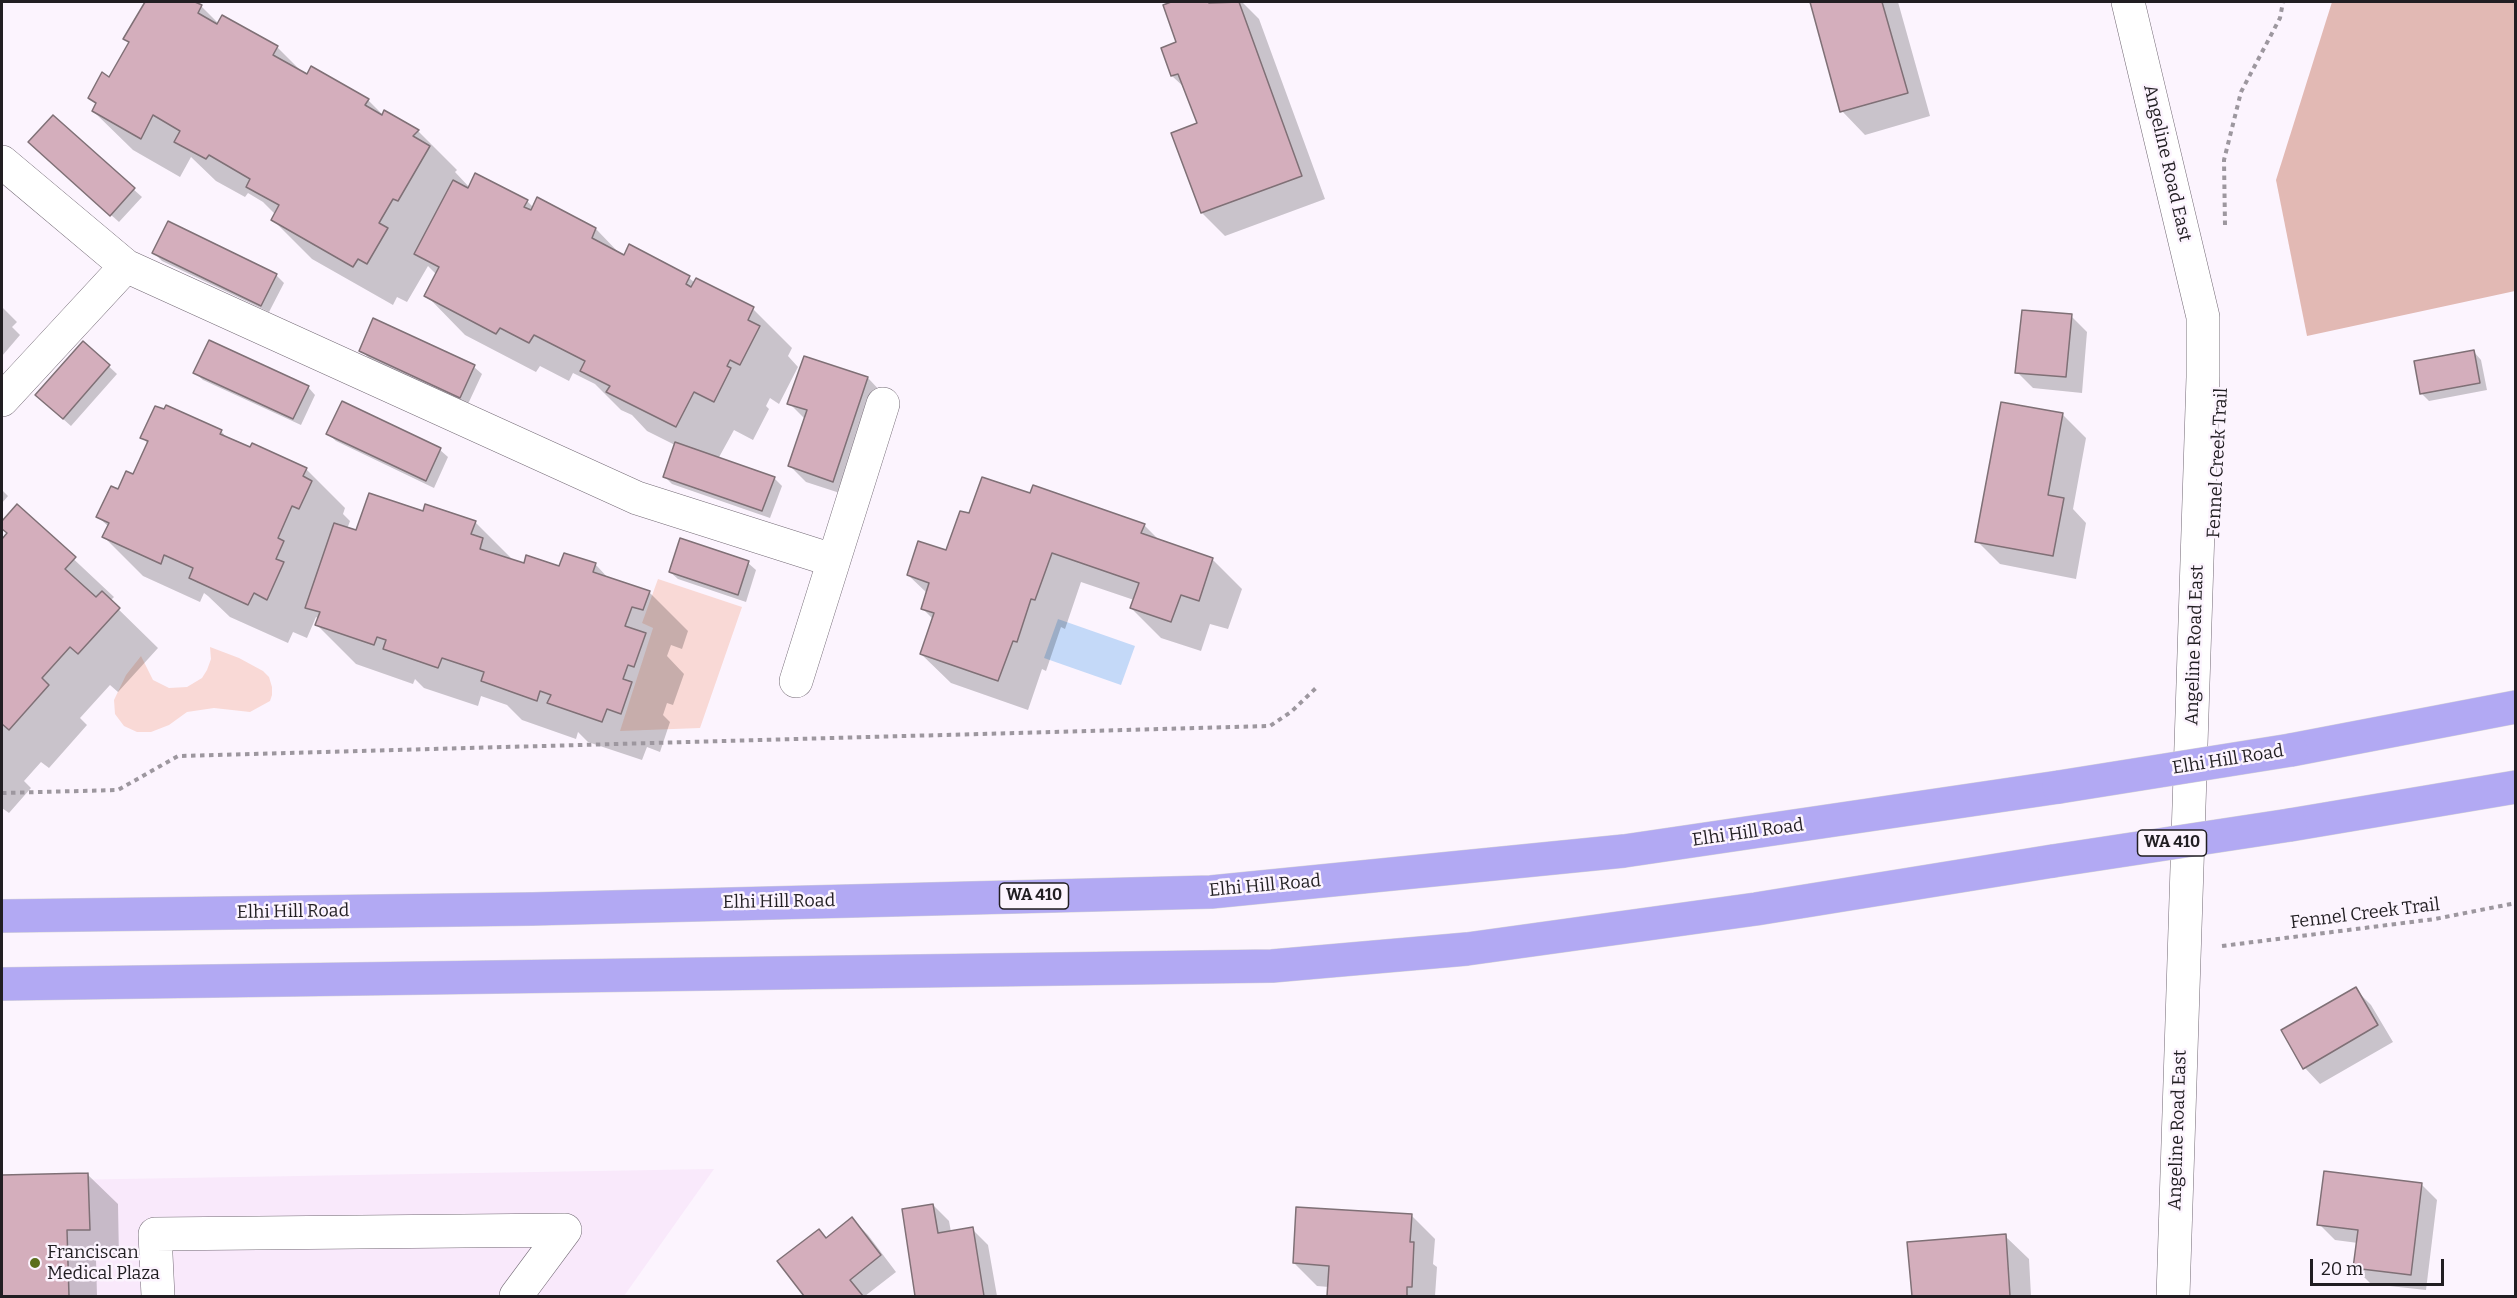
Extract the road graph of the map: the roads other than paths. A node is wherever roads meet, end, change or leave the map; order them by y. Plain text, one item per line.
1 (2128, 2) edge
2 (2, 162) edge
3 (126, 266) junction
4 (2, 400) edge
5 (883, 404) dead end
6 (832, 560) junction
7 (796, 681) dead end
8 (2516, 707) edge
9 (2516, 788) edge
10 (2, 916) edge
11 (2, 984) edge
12 (158, 1296) edge
13 (516, 1296) edge
14 (2172, 1296) edge

1 - 14 street, Angeline Road East
2 - 3 street
3 - 4 street
3 - 6 street
5 - 6 street
6 - 7 street
8 - 10 highway, Elhi Hill Road / WA 410, bridge
9 - 11 highway, WA 410, bridge
12 - 13 street

